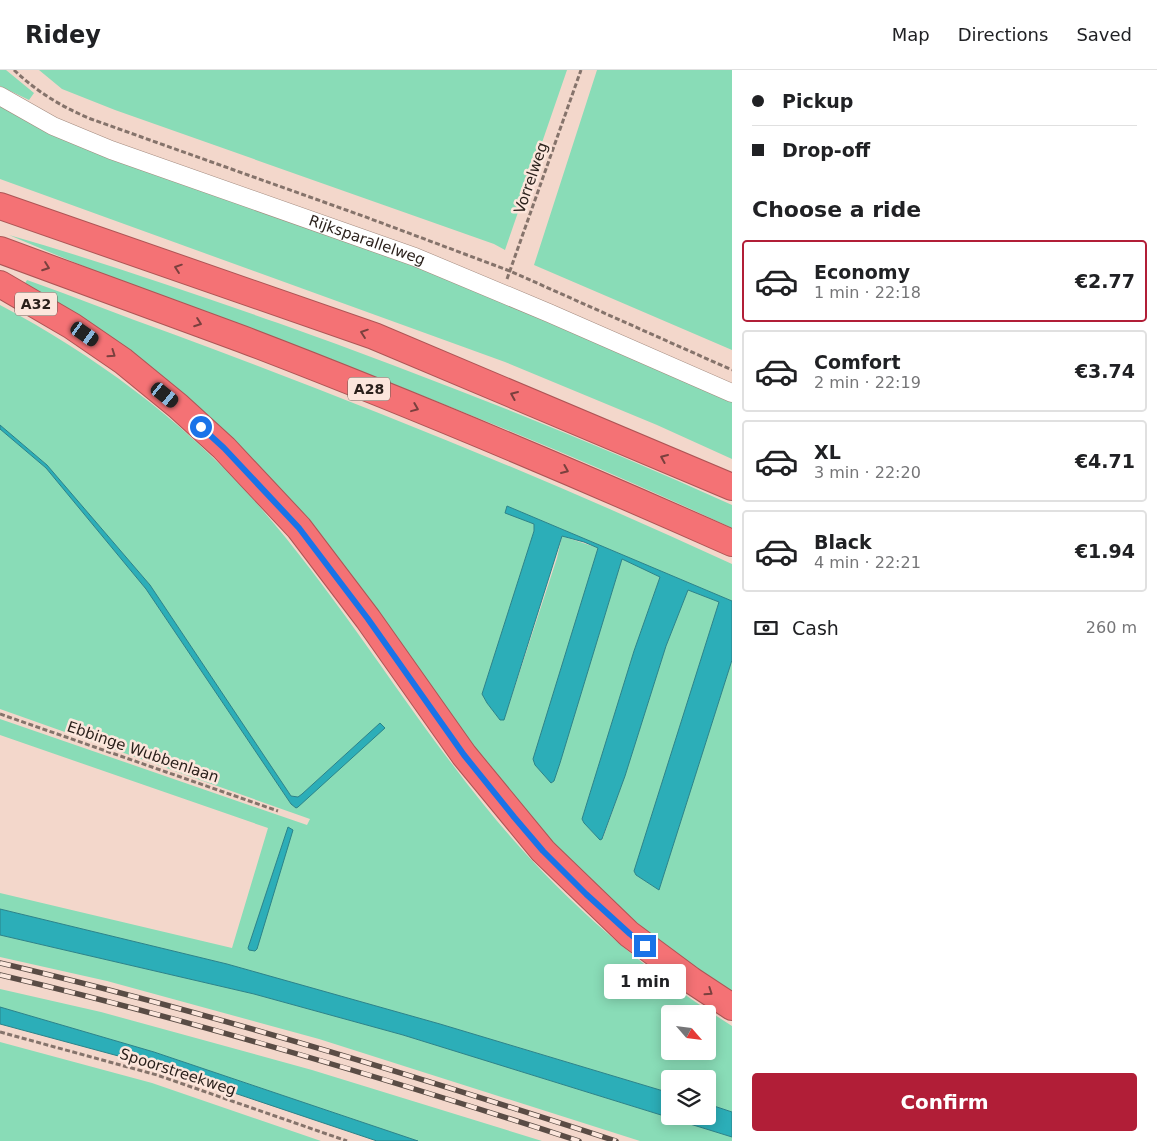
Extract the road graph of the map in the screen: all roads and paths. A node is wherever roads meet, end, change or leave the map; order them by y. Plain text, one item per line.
1 (581, 70) edge
2 (0, 96) edge
3 (0, 206) edge
4 (0, 250) edge
5 (0, 284) edge
6 (502, 293) junction
7 (732, 393) edge
8 (732, 487) edge
9 (732, 543) edge
10 (0, 714) edge
11 (278, 810) dead end
12 (732, 1008) edge
13 (0, 1032) edge
14 (348, 1141) edge

1 - 6 path, Vorrelweg
2 - 6 street, Rijksparallelweg
8 -> 3 highway
4 -> 9 highway, A28
5 -> 12 highway, A32
6 - 7 street, Rijksparallelweg
10 - 11 path, Ebbinge Wubbenlaan
13 - 14 path, Spoorstreekweg

